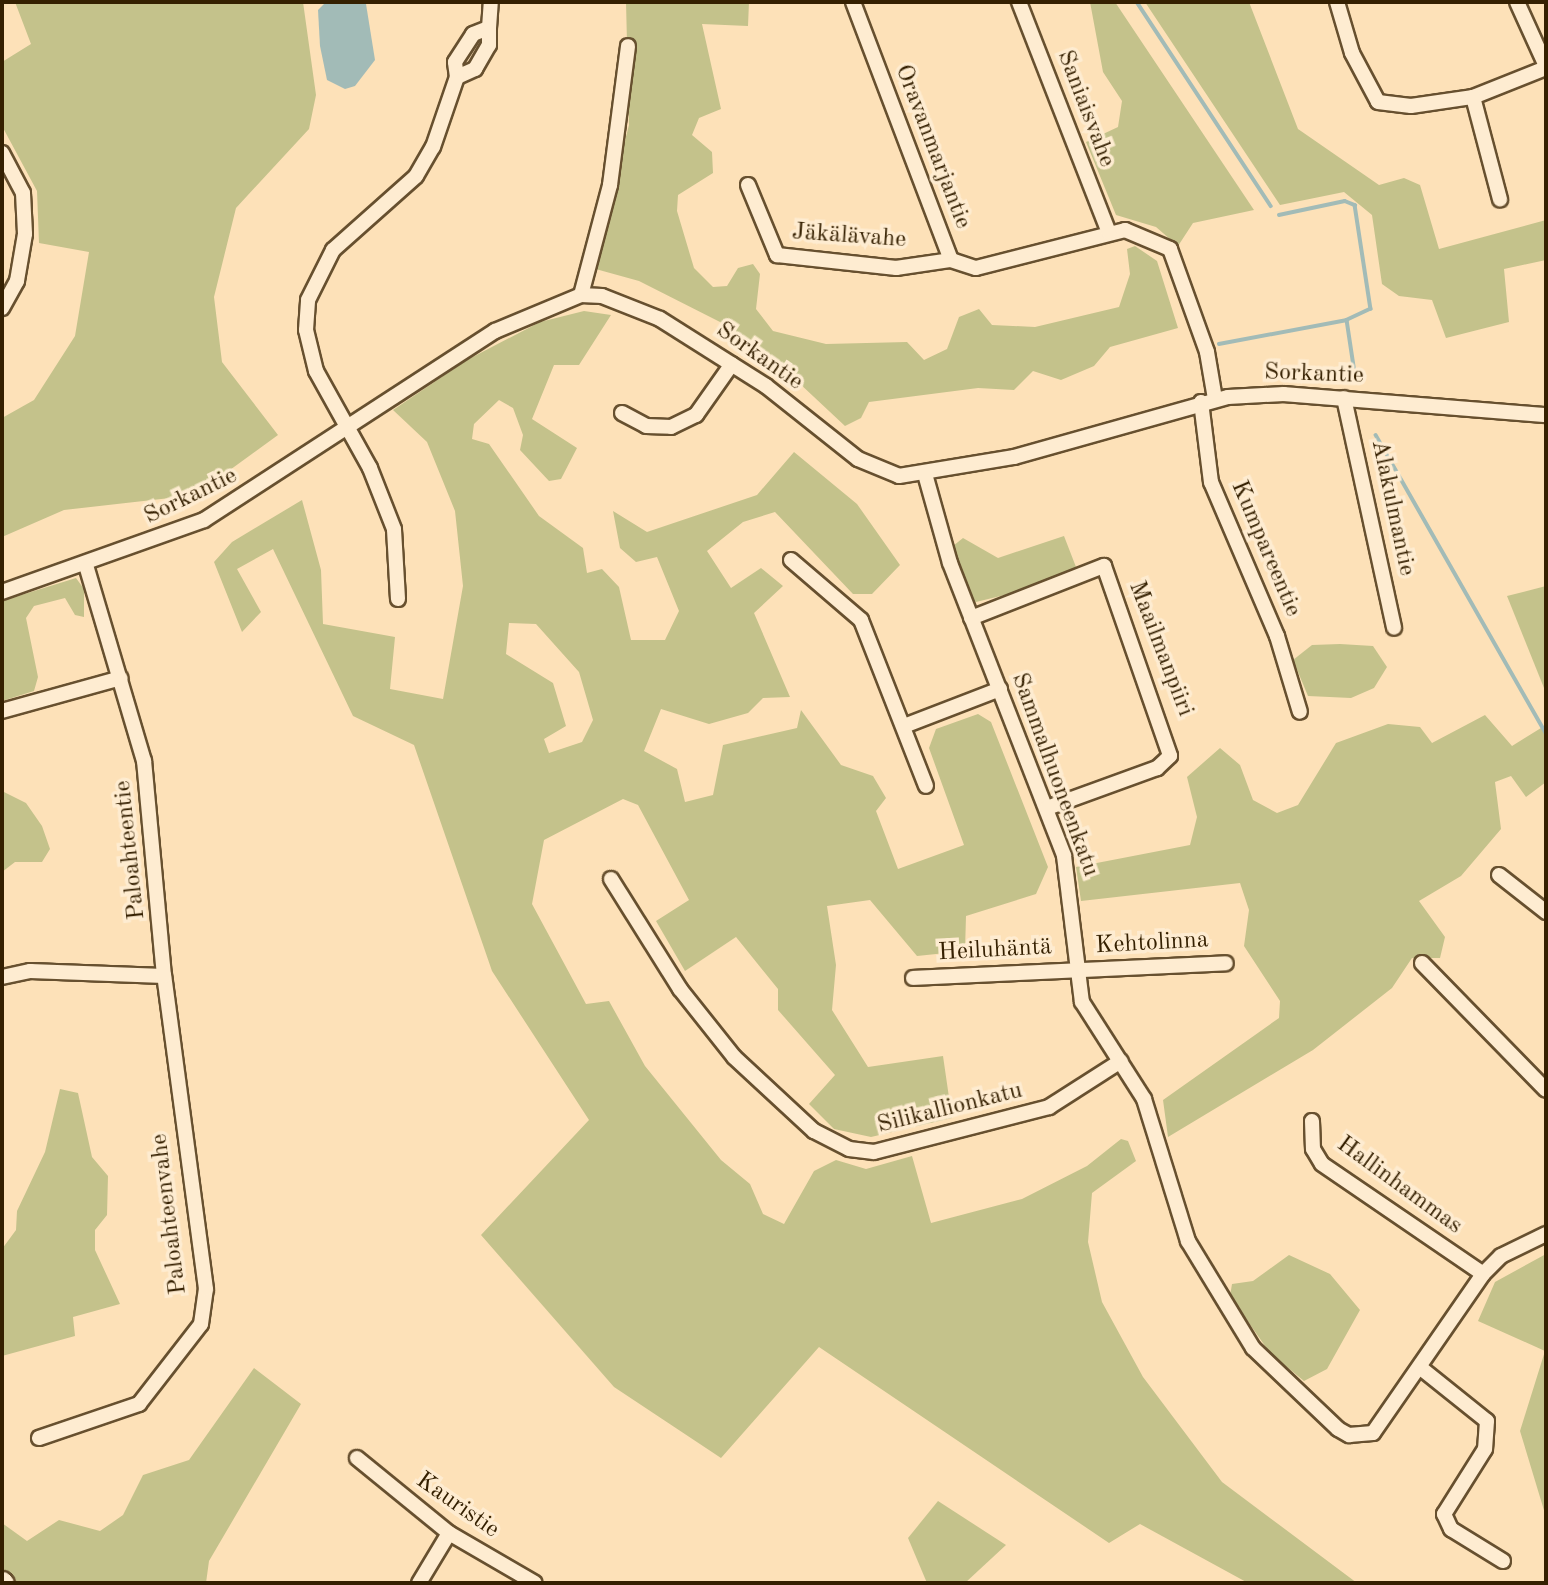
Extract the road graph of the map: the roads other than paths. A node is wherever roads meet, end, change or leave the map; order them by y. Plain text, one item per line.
1 (491, 2) edge
2 (853, 2) edge
3 (1019, 2) edge
4 (1337, 2) edge
5 (1517, 2) edge
6 (628, 46) dead end
7 (1546, 67) edge
8 (1473, 97) junction
9 (2, 153) edge
10 (748, 185) dead end
11 (1500, 199) dead end
12 (1109, 233) junction
13 (951, 260) junction
14 (581, 295) junction
15 (2, 308) edge
16 (732, 364) junction
17 (1344, 398) junction
18 (1208, 401) junction
19 (622, 413) dead end
20 (1546, 415) edge
21 (349, 429) junction
22 (925, 474) junction
23 (791, 560) dead end
24 (86, 565) junction
25 (2, 592) edge
26 (398, 599) dead end
27 (971, 618) junction
28 (1394, 628) dead end
29 (121, 678) junction
30 (1000, 689) junction
31 (2, 711) edge
32 (1300, 712) dead end
33 (904, 726) junction
34 (926, 786) dead end
35 (1047, 808) junction
36 (1499, 874) dead end
37 (611, 879) dead end
38 (1546, 912) edge
39 (1226, 962) dead end
40 (1422, 963) dead end
41 (1080, 971) junction
42 (164, 976) junction
43 (2, 977) edge
44 (913, 978) dead end
45 (1121, 1061) junction
46 (1546, 1090) edge
47 (1312, 1121) dead end
48 (1546, 1234) edge
49 (1483, 1274) junction
50 (1422, 1370) junction
51 (39, 1438) dead end
52 (357, 1458) dead end
53 (449, 1533) junction
54 (1503, 1561) dead end
55 (419, 1583) edge
56 (536, 1583) edge

1 - 21 street
2 - 13 street, Oravanmarjantie
3 - 12 street, Saniaisvahe
4 - 8 street
5 - 7 street
6 - 14 street
7 - 8 street
8 - 11 street
9 - 15 street
10 - 13 street, Jäkälävahe
12 - 13 street, Oravanmarjantie
12 - 18 street, Oravanmarjantie
14 - 16 street, Sorkantie
14 - 21 street, Sorkantie
16 - 19 street
16 - 22 street, Sorkantie
17 - 18 street, Sorkantie
17 - 20 street, Sorkantie
17 - 28 street, Alakulmantie
18 - 22 street, Sorkantie
18 - 32 street, Kumpareentie
21 - 24 street, Sorkantie
21 - 26 street
22 - 27 street, Sammalhuoneenkatu
23 - 33 street
24 - 25 street, Sorkantie
24 - 29 street, Paloahteentie
27 - 30 street, Sammalhuoneenkatu
27 - 35 street, Maailmanpiiri
29 - 31 street
29 - 42 street, Paloahteentie
30 - 33 street
30 - 35 street, Sammalhuoneenkatu
33 - 34 street
35 - 41 street, Sammalhuoneenkatu
36 - 38 street
37 - 45 street, Silikallionkatu
39 - 41 street, Kehtolinna
40 - 46 street
41 - 44 street, Heiluhäntä
41 - 45 street, Sammalhuoneenkatu
42 - 43 street
42 - 51 street, Paloahteenvahe
45 - 50 street, Sammalhuoneenkatu
47 - 49 street, Hallinhammas
48 - 49 street, Sammalhuoneenkatu
49 - 50 street, Sammalhuoneenkatu
50 - 54 street
52 - 53 street, Kauristie
53 - 55 street
53 - 56 street, Kauristie

